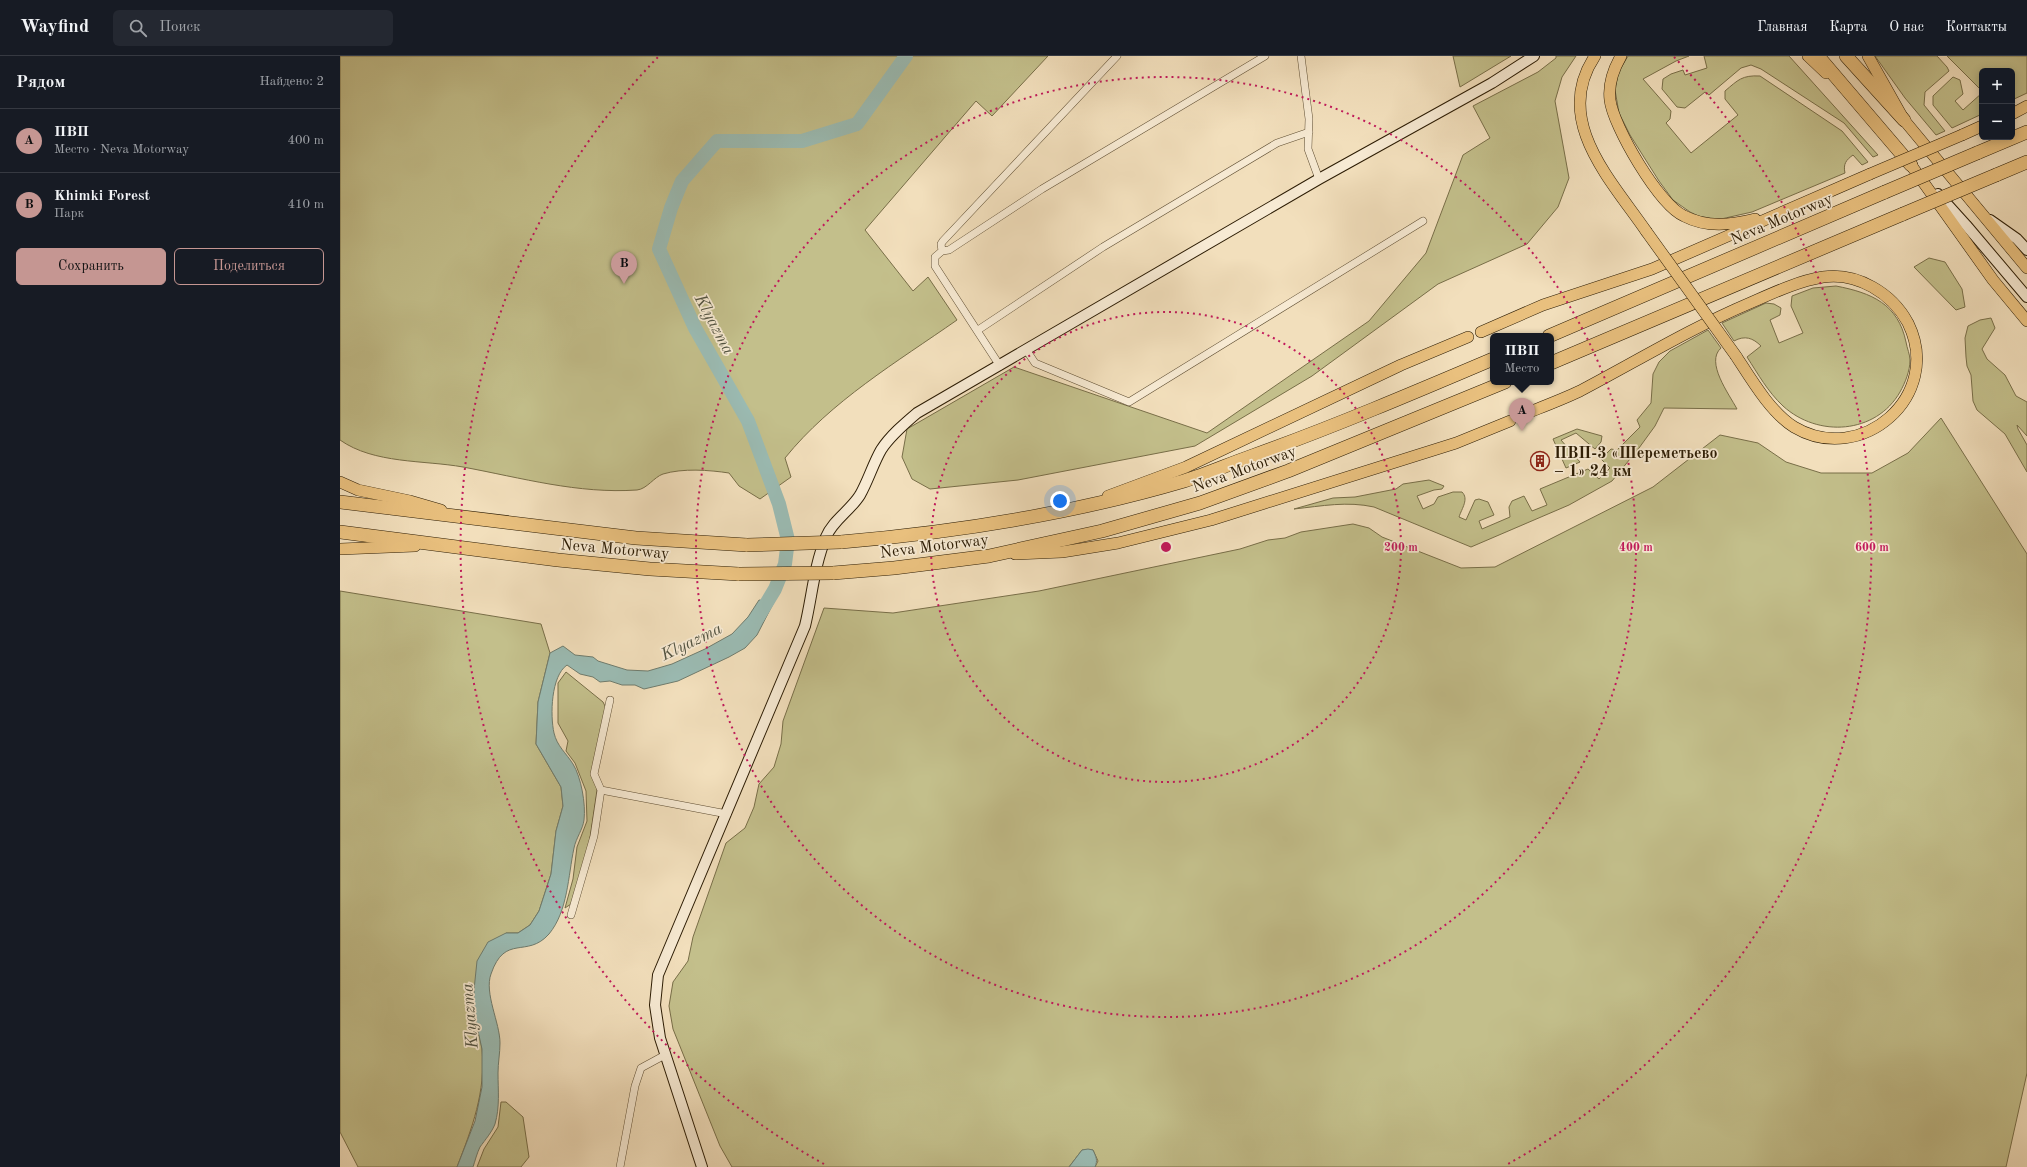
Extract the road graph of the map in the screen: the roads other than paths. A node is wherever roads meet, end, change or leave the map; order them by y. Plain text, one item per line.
1 (1117, 56) edge
2 (1265, 56) edge
3 (1301, 56) edge
4 (1534, 56) edge
5 (1595, 56) edge
6 (1621, 56) edge
7 (1808, 56) edge
8 (1818, 56) edge
9 (1846, 56) edge
10 (1868, 56) edge
11 (1847, 92) junction
12 (2027, 106) edge
13 (2015, 112) edge
14 (1904, 120) junction
15 (1979, 127) edge
16 (1309, 132) junction
17 (2027, 132) edge
18 (2027, 162) edge
19 (1910, 165) junction
20 (1319, 179) junction
21 (1779, 214) junction
22 (1984, 215) junction
23 (1423, 221) dead end
24 (2027, 250) edge
25 (942, 251) junction
26 (2027, 268) edge
27 (2027, 297) edge
28 (2027, 321) edge
29 (978, 330) junction
30 (1481, 332) dead end
31 (1554, 334) edge
32 (1468, 337) dead end
33 (1027, 351) junction
34 (1490, 360) edge
35 (1554, 362) edge
36 (1000, 366) junction
37 (1498, 385) edge
38 (1522, 415) dead end
39 (1510, 421) dead end
40 (340, 482) edge
41 (340, 502) edge
42 (1070, 510) junction
43 (462, 517) junction
44 (340, 532) edge
45 (440, 545) junction
46 (340, 549) edge
47 (989, 556) junction
48 (610, 700) dead end
49 (600, 790) junction
50 (727, 814) junction
51 (571, 915) dead end
52 (665, 1055) junction
53 (620, 1167) edge
54 (702, 1167) edge

1 - 25 street
2 - 25 street
3 - 16 street
4 - 20 street
5 - 38 main road, bridge
6 - 21 main road
7 - 11 main road
8 - 11 highway
9 - 14 highway
10 - 14 main road
11 - 19 highway
12 - 13 main road
14 - 22 main road
15 - 21 main road, bridge
16 - 20 street
16 - 29 street
17 - 31 highway, Neva Motorway, bridge
18 - 35 highway, bridge
19 - 27 street
19 - 28 main road
20 - 33 street
21 - 30 main road
22 - 24 street
22 - 26 main road
23 - 33 street
25 - 29 street
29 - 36 street
32 - 42 main road
33 - 36 street
34 - 42 highway, Neva Motorway
36 - 50 street
37 - 47 highway, Neva Motorway
39 - 47 main road
40 - 43 main road
41 - 43 highway, Neva Motorway
42 - 43 highway, Neva Motorway, bridge
44 - 45 highway, Neva Motorway
45 - 46 main road
45 - 47 highway, Neva Motorway, bridge
48 - 49 street
49 - 50 street
49 - 51 street
50 - 52 street
52 - 53 street
52 - 54 street

